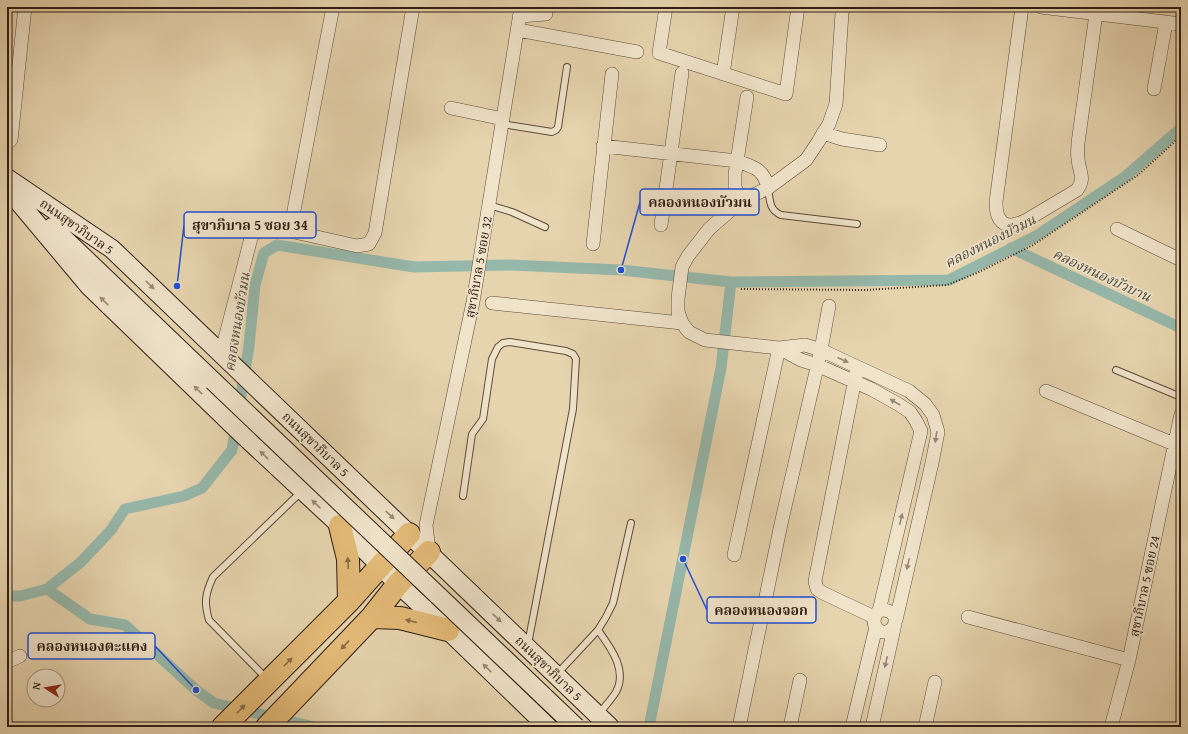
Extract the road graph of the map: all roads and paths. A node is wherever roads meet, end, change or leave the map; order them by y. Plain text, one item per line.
1 (25, 7) edge
2 (333, 7) edge
3 (413, 7) edge
4 (666, 7) edge
5 (733, 7) edge
6 (798, 7) edge
7 (844, 7) edge
8 (1022, 7) edge
9 (1041, 7) edge
10 (520, 11) edge
11 (546, 14) dead end
12 (1096, 14) junction
13 (1166, 23) junction
14 (1181, 24) edge
15 (518, 30) junction
16 (637, 52) dead end
17 (566, 67) dead end
18 (682, 73) dead end
19 (612, 74) dead end
20 (723, 74) junction
21 (1154, 89) dead end
22 (747, 97) dead end
23 (451, 108) dead end
24 (503, 122) junction
25 (823, 133) junction
26 (1181, 136) edge
27 (7, 143) edge
28 (880, 145) dead end
29 (603, 146) junction
30 (670, 154) junction
31 (737, 161) junction
32 (7, 178) edge
33 (7, 183) edge
34 (7, 188) edge
35 (768, 188) junction
36 (741, 201) junction
37 (489, 205) junction
38 (857, 224) dead end
39 (661, 225) dead end
40 (545, 227) dead end
41 (1116, 229) dead end
42 (290, 232) junction
43 (593, 244) dead end
44 (1181, 260) edge
45 (741, 289) dead end
46 (492, 304) dead end
47 (829, 306) dead end
48 (682, 323) junction
49 (805, 345) junction
50 (779, 348) junction
51 (821, 350) junction
52 (227, 359) junction
53 (801, 360) junction
54 (817, 365) junction
55 (858, 367) junction
56 (1116, 370) dead end
57 (854, 381) junction
58 (1046, 391) dead end
59 (1181, 398) edge
60 (1181, 414) edge
61 (1174, 444) junction
62 (915, 460) junction
63 (932, 463) junction
64 (302, 491) junction
65 (463, 496) dead end
66 (370, 497) junction
67 (631, 523) dead end
68 (342, 528) junction
69 (418, 529) junction
70 (429, 552) junction
71 (734, 555) dead end
72 (381, 566) junction
73 (398, 584) junction
74 (474, 596) junction
75 (348, 601) junction
76 (372, 617) junction
77 (968, 617) dead end
78 (876, 618) junction
79 (895, 622) junction
80 (448, 630) junction
81 (598, 630) junction
82 (307, 642) junction
83 (527, 648) junction
84 (20, 656) dead end
85 (1129, 660) junction
86 (7, 662) edge
87 (328, 663) junction
88 (556, 675) junction
89 (800, 680) dead end
90 (267, 682) junction
91 (935, 682) dead end
92 (604, 721) edge
93 (224, 727) edge
94 (267, 727) edge
95 (548, 727) edge
96 (576, 727) edge
97 (739, 727) edge
98 (790, 727) edge
99 (852, 727) edge
100 (872, 727) edge
101 (925, 727) edge
102 (1111, 727) edge

1 - 27 street
2 - 42 street
3 - 42 street
4 - 20 street
5 - 20 street
6 - 20 street
7 - 25 street
8 - 12 street
9 - 12 street
10 - 11 street
10 - 15 street, สุขาภิบาล 5 ซอย 32
12 - 13 street
13 - 14 street
13 - 21 street
15 - 16 street
15 - 24 street, สุขาภิบาล 5 ซอย 32
17 - 24 lane
18 - 30 street
19 - 29 street
22 - 31 street
23 - 24 street
24 - 37 street, สุขาภิบาล 5 ซอย 32
25 - 28 street
25 - 35 street
26 - 45 path
29 - 30 street
29 - 43 street
30 - 31 street
30 - 39 street
31 - 35 street
31 - 36 street
32 -> 52 main road, ถนนสุขาภิบาล 5
33 - 96 main road, ถนนสุขาภิบาล 5, bridge
64 -> 34 main road, ถนนสุขาภิบาล 5
35 - 36 street
35 - 38 lane
36 - 48 street
37 - 40 lane
37 - 69 street, สุขาภิบาล 5 ซอย 32
41 - 44 street
42 - 52 street
46 - 48 street
47 - 51 street
48 - 50 street
49 - 50 street
49 - 51 street
49 - 53 street
50 - 53 street
50 - 71 street
51 - 54 street
51 -> 55 street
52 - 66 main road, ถนนสุขาภิบาล 5
53 - 54 street
54 - 57 street
54 - 97 street
55 - 57 street
55 -> 63 street
56 - 59 lane
62 -> 57 street
57 - 78 street
58 - 61 street
60 - 61 street, สุขาภิบาล 5 ซอย 24
61 - 85 street, สุขาภิบาล 5 ซอย 24
62 - 63 street
78 -> 62 street
63 -> 79 street
68 -> 64 main road, ถนนสุขาภิบาล 5
64 - 90 lane
65 - 83 lane
66 - 68 main road
66 -> 69 main road, ถนนสุขาภิบาล 5
67 - 81 lane
68 - 72 main road, ถนนสุขาภิบาล 5
75 -> 68 highway
69 - 70 main road, ถนนสุขาภิบาล 5
69 - 72 highway
70 - 73 highway
70 - 74 main road, ถนนสุขาภิบาล 5
72 - 73 main road, ถนนสุขาภิบาล 5
72 - 75 highway
73 - 76 highway
73 - 80 main road, ถนนสุขาภิบาล 5
74 - 80 main road
74 -> 83 main road, ถนนสุขาภิบาล 5
75 - 82 highway
80 -> 76 highway
76 -> 87 highway
77 - 85 street
78 - 79 street
78 - 79 street
78 - 99 street
79 -> 100 street
95 -> 80 main road, ถนนสุขาภิบาล 5
81 - 88 lane
81 - 92 lane
82 - 87 highway
90 -> 82 highway
83 - 88 main road, ถนนสุขาภิบาล 5
84 - 86 street
85 - 102 street, สุขาภิบาล 5 ซอย 24
87 - 94 highway
88 - 92 main road, ถนนสุขาภิบาล 5
89 - 98 street
93 -> 90 highway
91 - 101 street

